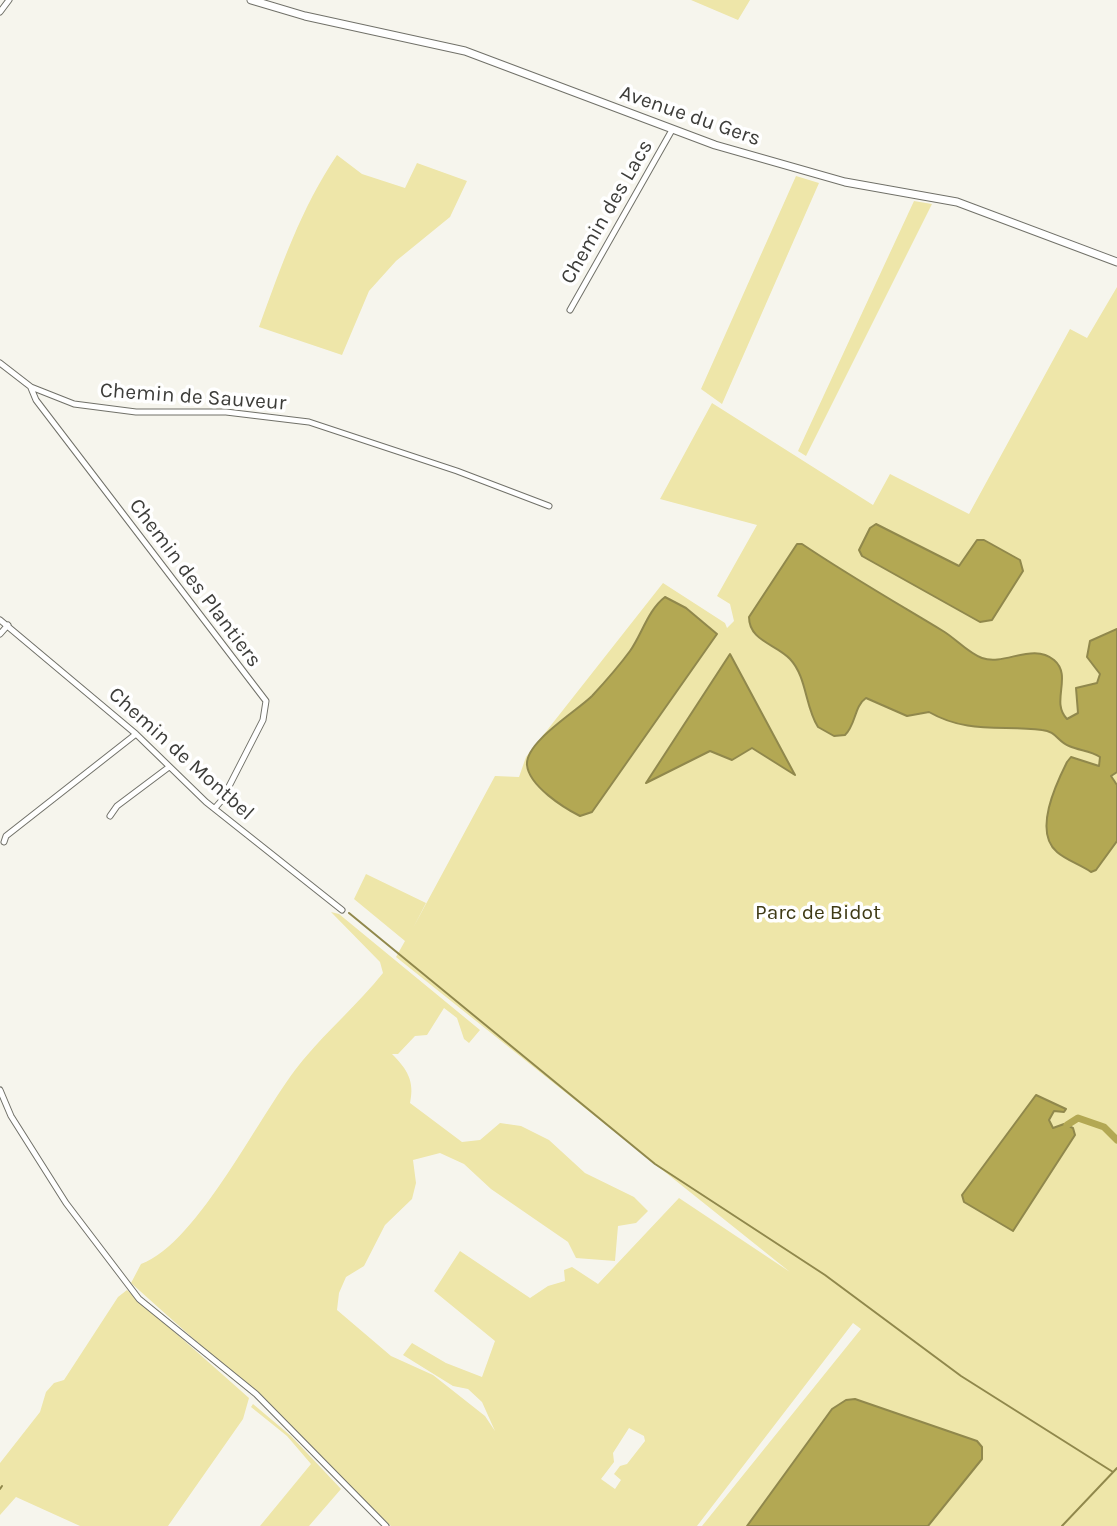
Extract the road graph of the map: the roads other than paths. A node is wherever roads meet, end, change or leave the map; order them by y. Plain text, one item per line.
1 (9, 0) edge
2 (251, 0) edge
3 (0, 12) edge
4 (672, 131) junction
5 (1117, 262) edge
6 (570, 310) dead end
7 (0, 363) edge
8 (31, 387) junction
9 (549, 506) dead end
10 (0, 620) edge
11 (8, 625) junction
12 (0, 634) edge
13 (136, 734) junction
14 (169, 767) junction
15 (215, 807) junction
16 (110, 816) dead end
17 (4, 842) dead end
18 (342, 910) dead end
19 (0, 1090) edge
20 (386, 1526) edge

1 - 3 street
2 - 4 main road, Avenue du Gers
4 - 5 main road, Avenue du Gers
4 - 6 street, Chemin des Lacs
7 - 8 street, Chemin de Sauveur
8 - 9 street, Chemin de Sauveur
8 - 15 street, Chemin des Plantiers
10 - 11 street, Chemin de Montbel
11 - 12 street
11 - 13 street, Chemin de Montbel
13 - 14 street, Chemin de Montbel
13 - 17 street
14 - 15 street, Chemin de Montbel
14 - 16 street
15 - 18 street, Chemin de Montbel
19 - 20 street

